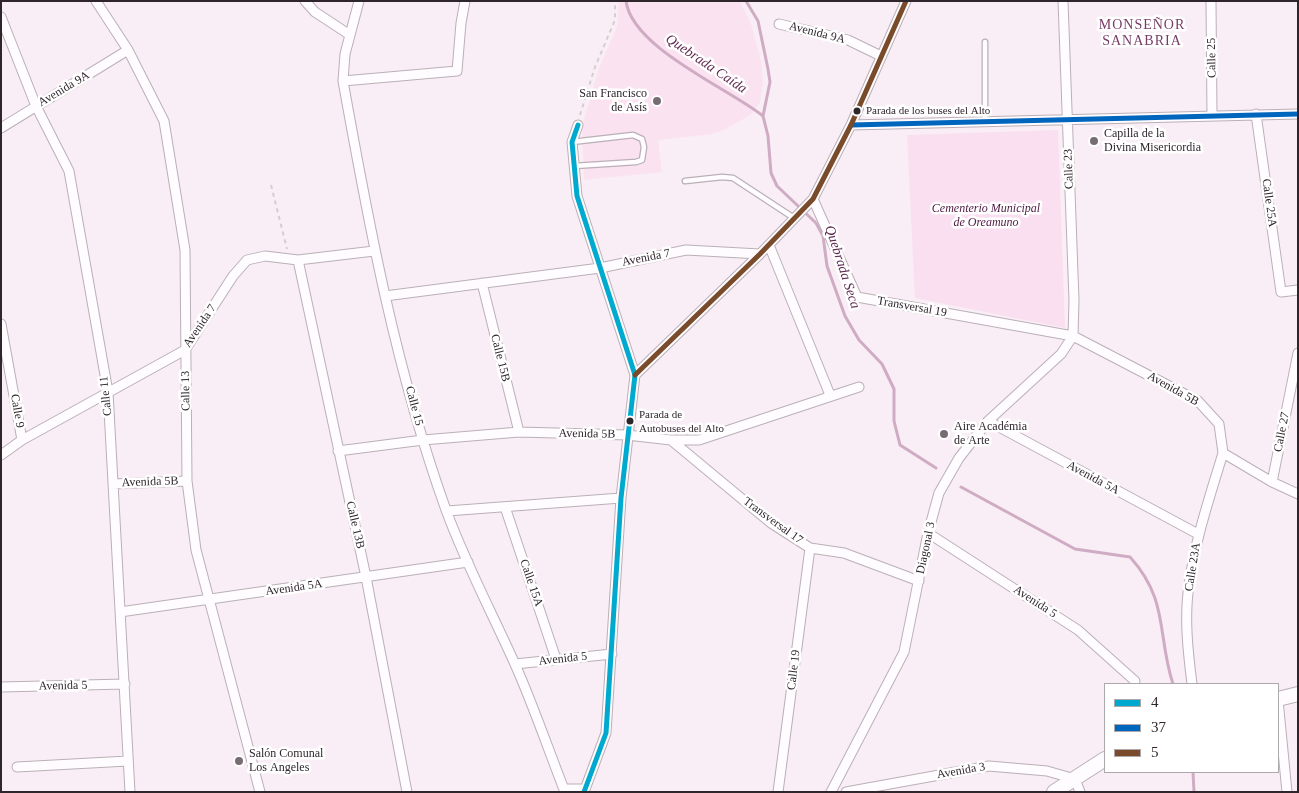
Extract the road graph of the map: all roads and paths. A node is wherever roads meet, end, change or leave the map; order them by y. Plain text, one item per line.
1 (96, 1) edge
2 (305, 1) edge
3 (358, 1) edge
4 (465, 1) edge
5 (615, 1) edge
6 (906, 1) edge
7 (1063, 1) edge
8 (1211, 1) edge
9 (1, 18) edge
10 (779, 24) dead end
11 (350, 34) junction
12 (985, 42) dead end
13 (128, 50) junction
14 (881, 56) junction
15 (343, 81) junction
16 (36, 106) junction
17 (1256, 114) junction
18 (1298, 114) edge
19 (1212, 115) junction
20 (1066, 119) junction
21 (985, 120) junction
22 (578, 125) joint
23 (851, 125) junction
24 (1, 128) edge
25 (572, 142) junction
26 (574, 166) junction
27 (685, 181) dead end
28 (271, 185) dead end
29 (813, 199) junction
30 (794, 218) junction
31 (769, 245) junction
32 (374, 251) junction
33 (760, 254) junction
34 (294, 259) junction
35 (600, 268) junction
36 (482, 283) junction
37 (1298, 290) edge
38 (385, 296) junction
39 (1, 324) edge
40 (1073, 336) junction
41 (185, 350) junction
42 (1298, 353) edge
43 (636, 375) junction
44 (858, 387) dead end
45 (108, 392) junction
46 (830, 395) junction
47 (988, 421) junction
48 (519, 432) junction
49 (627, 435) junction
50 (22, 440) junction
51 (423, 440) junction
52 (672, 440) junction
53 (338, 451) junction
54 (1223, 453) junction
55 (1, 455) edge
56 (188, 481) junction
57 (1272, 482) junction
58 (112, 484) junction
59 (1298, 494) edge
60 (621, 498) junction
61 (505, 507) junction
62 (447, 511) junction
63 (928, 533) junction
64 (1198, 534) junction
65 (810, 548) junction
66 (468, 562) junction
67 (366, 577) junction
68 (918, 581) junction
69 (208, 600) junction
70 (120, 612) junction
71 (612, 654) junction
72 (556, 659) junction
73 (514, 664) junction
74 (1134, 681) dead end
75 (1192, 683) edge
76 (125, 684) junction
77 (1, 687) edge
78 (1298, 694) edge
79 (1279, 700) edge
80 (1279, 710) edge
81 (1104, 760) edge
82 (128, 761) junction
83 (17, 767) dead end
84 (1078, 786) edge
85 (565, 790) edge
86 (584, 791) edge
87 (130, 792) edge
88 (260, 792) edge
89 (406, 792) edge
90 (778, 792) edge
91 (831, 792) edge
92 (846, 792) edge
93 (1054, 792) edge
94 (1287, 792) edge

1 - 13 street, Calle 13
2 - 11 street
3 - 11 street, Calle 15
4 - 15 street
5 - 22 path
6 - 14 street
7 - 20 street, Calle 23
8 - 19 street, Calle 25
9 - 16 street, Calle 11
10 - 14 street, Avenida 9A
11 - 15 street, Calle 15
12 - 21 lane
13 - 16 street, Avenida 9A
13 - 41 street, Calle 13
14 - 23 street
15 - 32 street, Calle 15
16 - 24 street, Avenida 9A
16 - 45 street, Calle 11
17 - 18 street
17 - 19 street
17 - 37 street, Calle 25A
19 - 20 street
20 - 21 street
20 - 40 street, Calle 23
21 - 23 street
22 - 25 street
23 - 29 street
25 - 26 street
25 - 26 lane
26 - 35 street
27 - 30 lane
28 - 34 path
29 - 30 street
29 - 40 street, Transversal 19
30 - 31 street
31 - 33 street
31 - 46 street
32 - 34 street, Avenida 7
32 - 38 street, Calle 15
33 - 35 street, Avenida 7
33 - 43 street
34 - 41 street, Avenida 7
34 - 53 street, Calle 13B
35 - 36 street, Avenida 7
35 - 43 street
36 - 38 street, Avenida 7
36 - 48 street, Calle 15B
38 - 51 street, Calle 15
39 - 50 street, Calle 9
40 - 47 street, Diagonal 3
40 - 54 street, Avenida 5B
41 - 45 street, Avenida 7
41 - 56 street, Calle 13
42 - 57 street, Calle 27
43 - 49 street
44 - 46 street, Avenida 5B
45 - 50 street, Avenida 7
45 - 58 street, Calle 11
46 - 52 street, Avenida 5B
47 - 63 street, Diagonal 3
47 - 64 street, Avenida 5A
48 - 49 street, Avenida 5B
48 - 51 street, Avenida 5B
49 - 52 street, Avenida 5B
49 - 60 street
50 - 55 street, Avenida 7
51 - 53 street, Avenida 5B
51 - 62 street, Calle 15
52 - 65 street, Transversal 17
53 - 67 street, Calle 13B
54 - 57 street
54 - 64 street, Calle 23A
56 - 58 street, Avenida 5B
56 - 69 street, Calle 13
57 - 59 street
58 - 70 street, Calle 11
60 - 61 street
60 - 71 street
61 - 62 street
61 - 72 street, Calle 15A
62 - 66 street, Calle 15
63 - 68 street, Diagonal 3
63 - 74 street, Avenida 5
64 - 75 street, Calle 23A
65 - 68 street, Transversal 17
65 - 90 street, Calle 19
66 - 67 street, Avenida 5A
66 - 73 street, Calle 15
67 - 69 street, Avenida 5A
67 - 89 street, Calle 13B
68 - 91 street, Diagonal 3
69 - 70 street, Avenida 5A
69 - 88 street, Calle 13
70 - 76 street, Calle 11
71 - 72 street, Avenida 5
71 - 86 street
72 - 73 street, Avenida 5
73 - 85 street, Calle 15
76 - 77 street, Avenida 5
76 - 82 street, Calle 11
78 - 79 main road
80 - 94 street
81 - 84 main road
82 - 83 street
82 - 87 street, Calle 11
84 - 92 street, Avenida 3
84 - 93 main road
85 - 86 street

